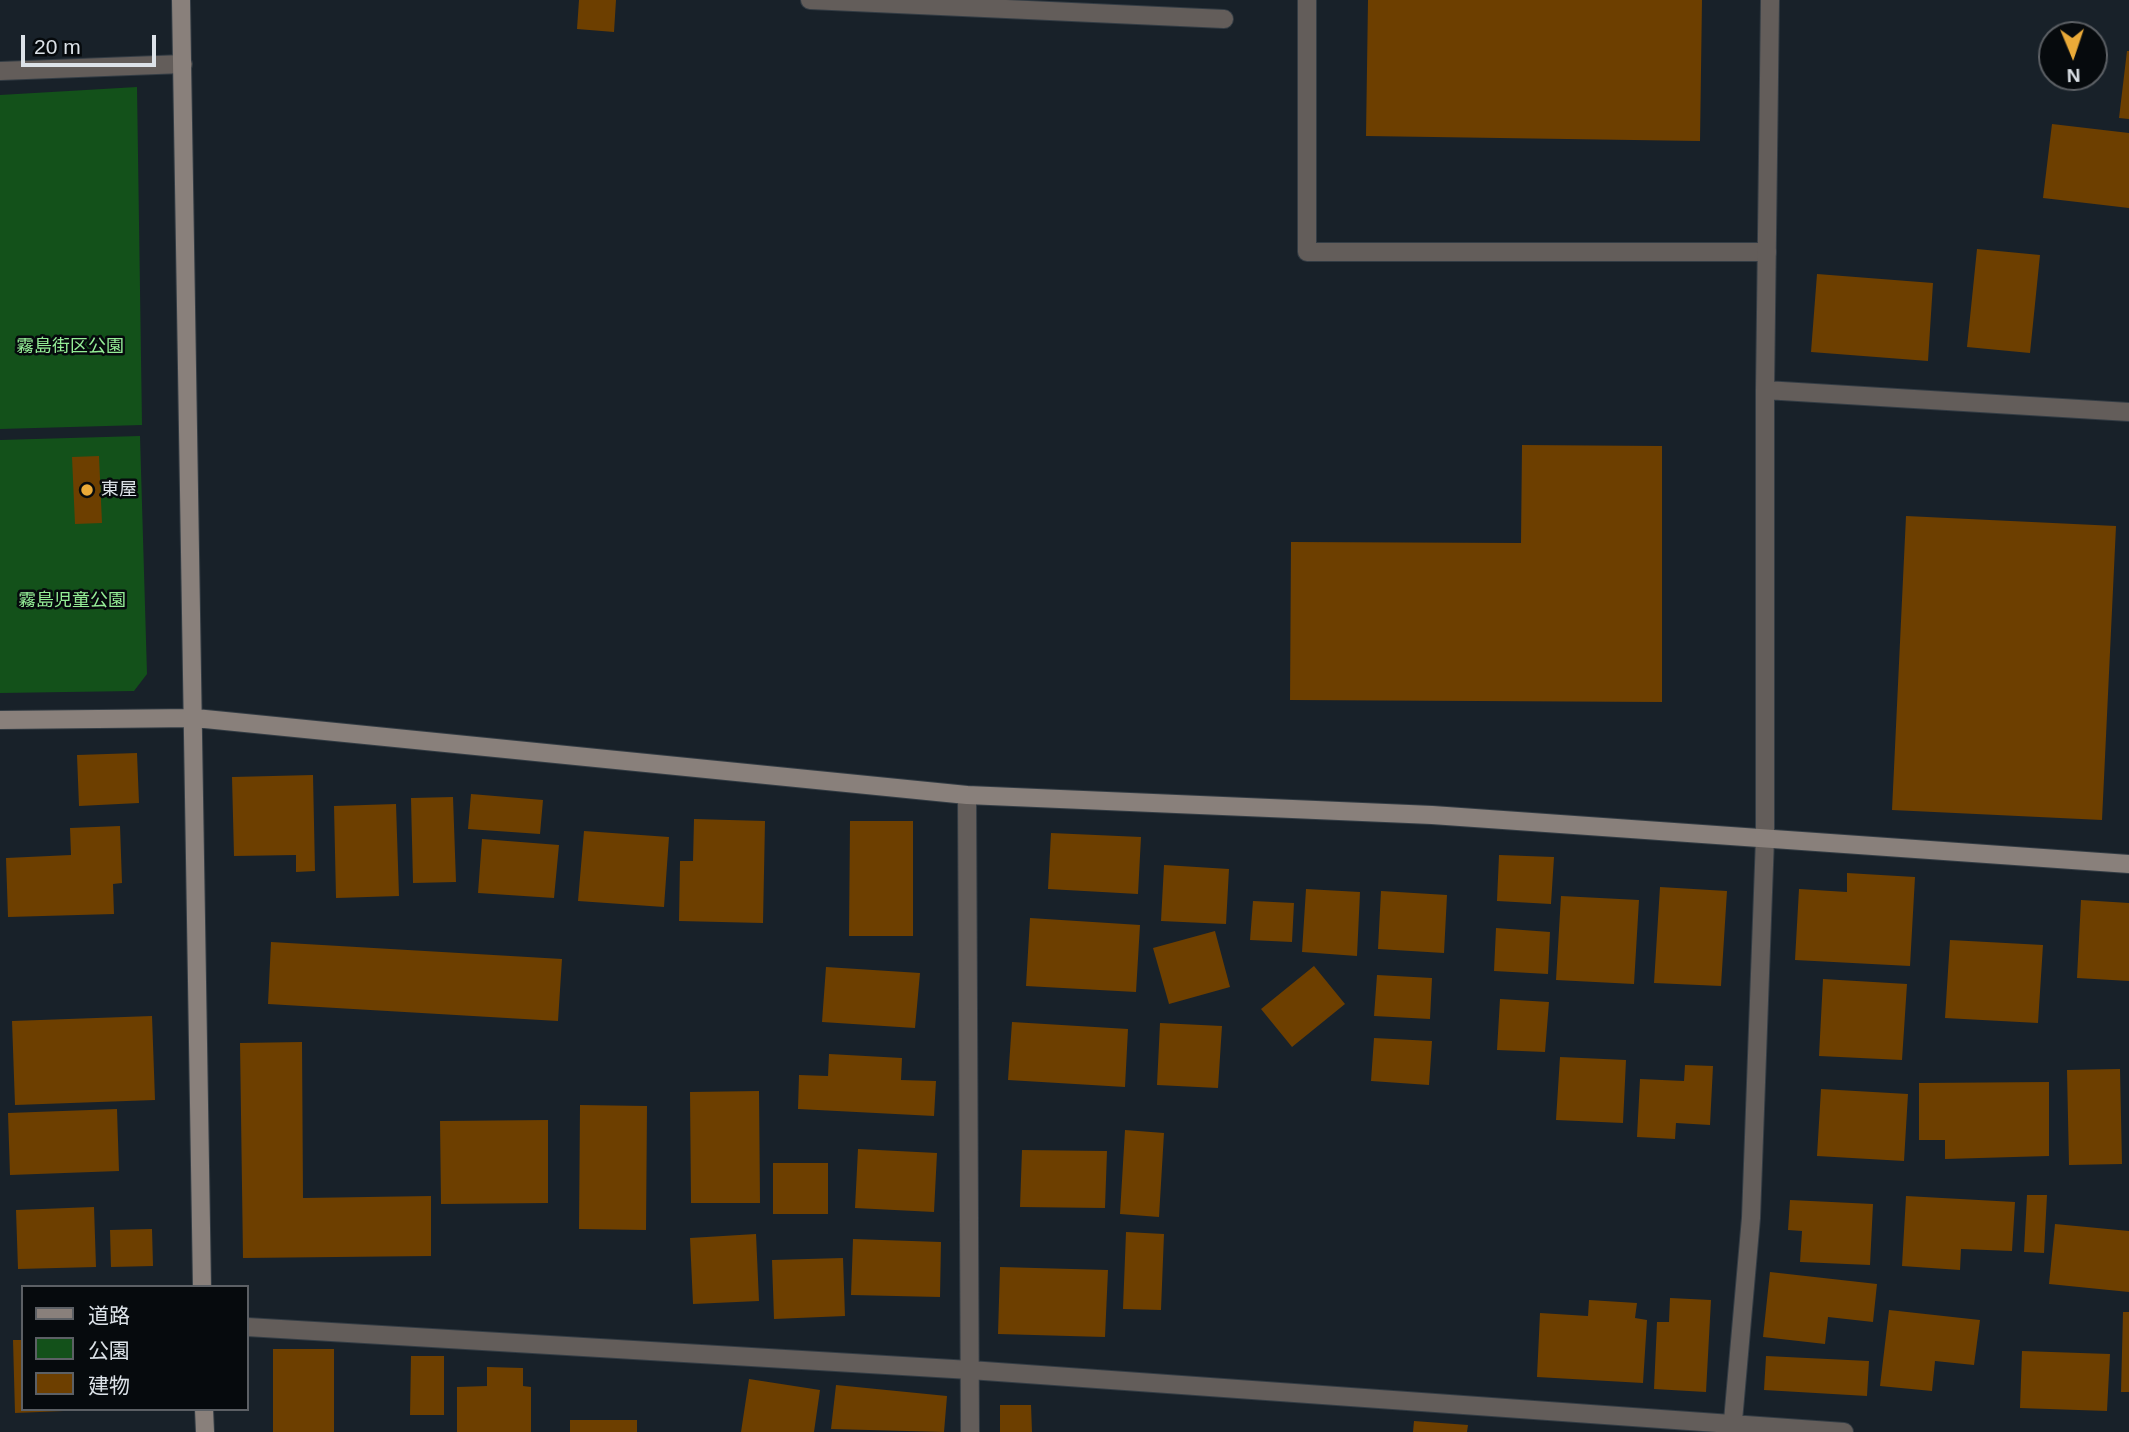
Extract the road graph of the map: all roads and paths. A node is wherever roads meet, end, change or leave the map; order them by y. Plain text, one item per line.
1 (181, 0) edge
2 (810, 0) edge
3 (1307, 0) edge
4 (1770, 0) edge
5 (937, 3) edge
6 (1224, 19) dead end
7 (183, 64) junction
8 (0, 71) edge
9 (1767, 252) junction
10 (1765, 390) junction
11 (2129, 412) edge
12 (195, 718) junction
13 (0, 720) edge
14 (967, 795) junction
15 (1765, 838) junction
16 (2129, 863) edge
17 (202, 1285) edge
18 (248, 1327) edge
19 (970, 1370) junction
20 (204, 1411) edge
21 (1732, 1428) edge
22 (205, 1432) edge
23 (970, 1432) edge
24 (1844, 1432) edge

1 - 7 street
2 - 5 street
3 - 9 street
4 - 9 street
5 - 6 street
7 - 8 street
7 - 12 street
9 - 10 street
10 - 11 street
10 - 15 street
12 - 13 street
12 - 14 street
12 - 17 street
14 - 15 street
14 - 19 street
15 - 16 street
15 - 21 street
18 - 19 street
19 - 21 street
19 - 23 street
20 - 22 street
21 - 24 street

